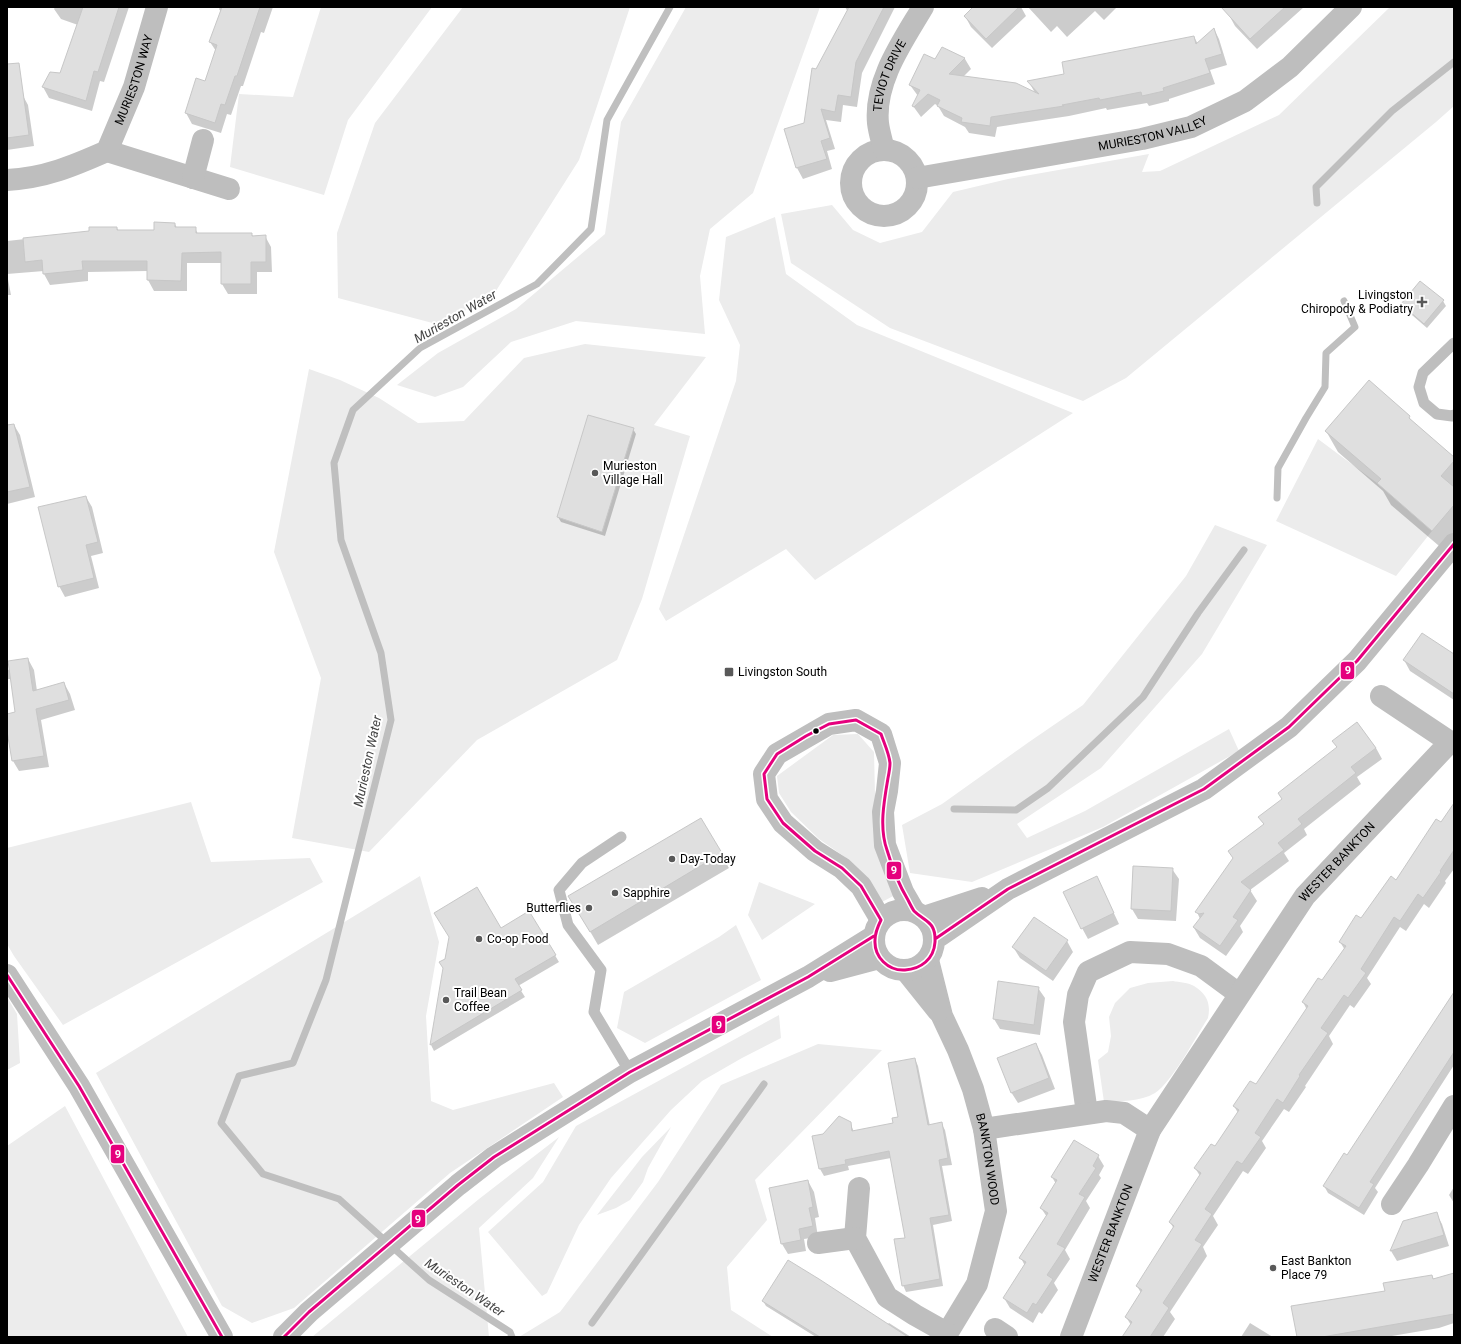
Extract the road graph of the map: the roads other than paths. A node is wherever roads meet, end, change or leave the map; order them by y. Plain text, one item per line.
1 (157, 7) edge
2 (923, 7) edge
3 (1352, 7) edge
4 (203, 140) dead end
5 (884, 150) junction
6 (107, 151) junction
7 (193, 178) junction
8 (917, 178) junction
9 (7, 180) edge
10 (229, 188) dead end
11 (1454, 343) edge
12 (1454, 415) edge
13 (1454, 544) edge
14 (1381, 696) dead end
15 (1452, 744) edge
16 (621, 837) dead end
17 (1008, 889) junction
18 (919, 914) junction
19 (878, 928) junction
20 (935, 938) junction
21 (879, 958) junction
22 (928, 960) junction
23 (906, 971) junction
24 (7, 975) edge
25 (808, 977) junction
26 (1239, 994) junction
27 (942, 1016) junction
28 (630, 1072) junction
29 (1454, 1106) edge
30 (1087, 1113) junction
31 (984, 1129) junction
32 (1150, 1130) junction
33 (859, 1188) dead end
34 (1392, 1204) dead end
35 (855, 1238) junction
36 (818, 1243) dead end
37 (946, 1335) edge
38 (222, 1337) edge
39 (284, 1337) edge
40 (1071, 1337) edge

1 - 6 street, MURIESTON WAY
2 - 5 street, TEVIOT DRIVE
3 - 8 street, MURIESTON VALLEY
4 - 7 street
5 - 8 street
5 - 8 street
6 - 7 street
6 - 9 street
7 - 10 street
11 - 12 lane
13 - 17 street
14 - 15 street, WESTER BANKTON
15 - 26 street, WESTER BANKTON
16 - 28 lane
17 - 18 street
17 - 20 street
18 - 19 street
18 - 19 street
18 - 20 street
19 - 21 street
19 - 25 street
20 - 22 street
21 - 23 street
21 - 25 street
22 - 23 street
22 - 27 street
23 - 27 street
24 - 38 street
25 - 28 street
26 - 30 street
26 - 32 street, WESTER BANKTON
27 - 31 street, BANKTON WOOD
28 - 39 street
29 - 34 street
30 - 31 street
30 - 32 street
31 - 37 street, BANKTON WOOD
32 - 40 street, WESTER BANKTON
33 - 35 street
35 - 36 street
35 - 37 street, BANKTON WOOD

